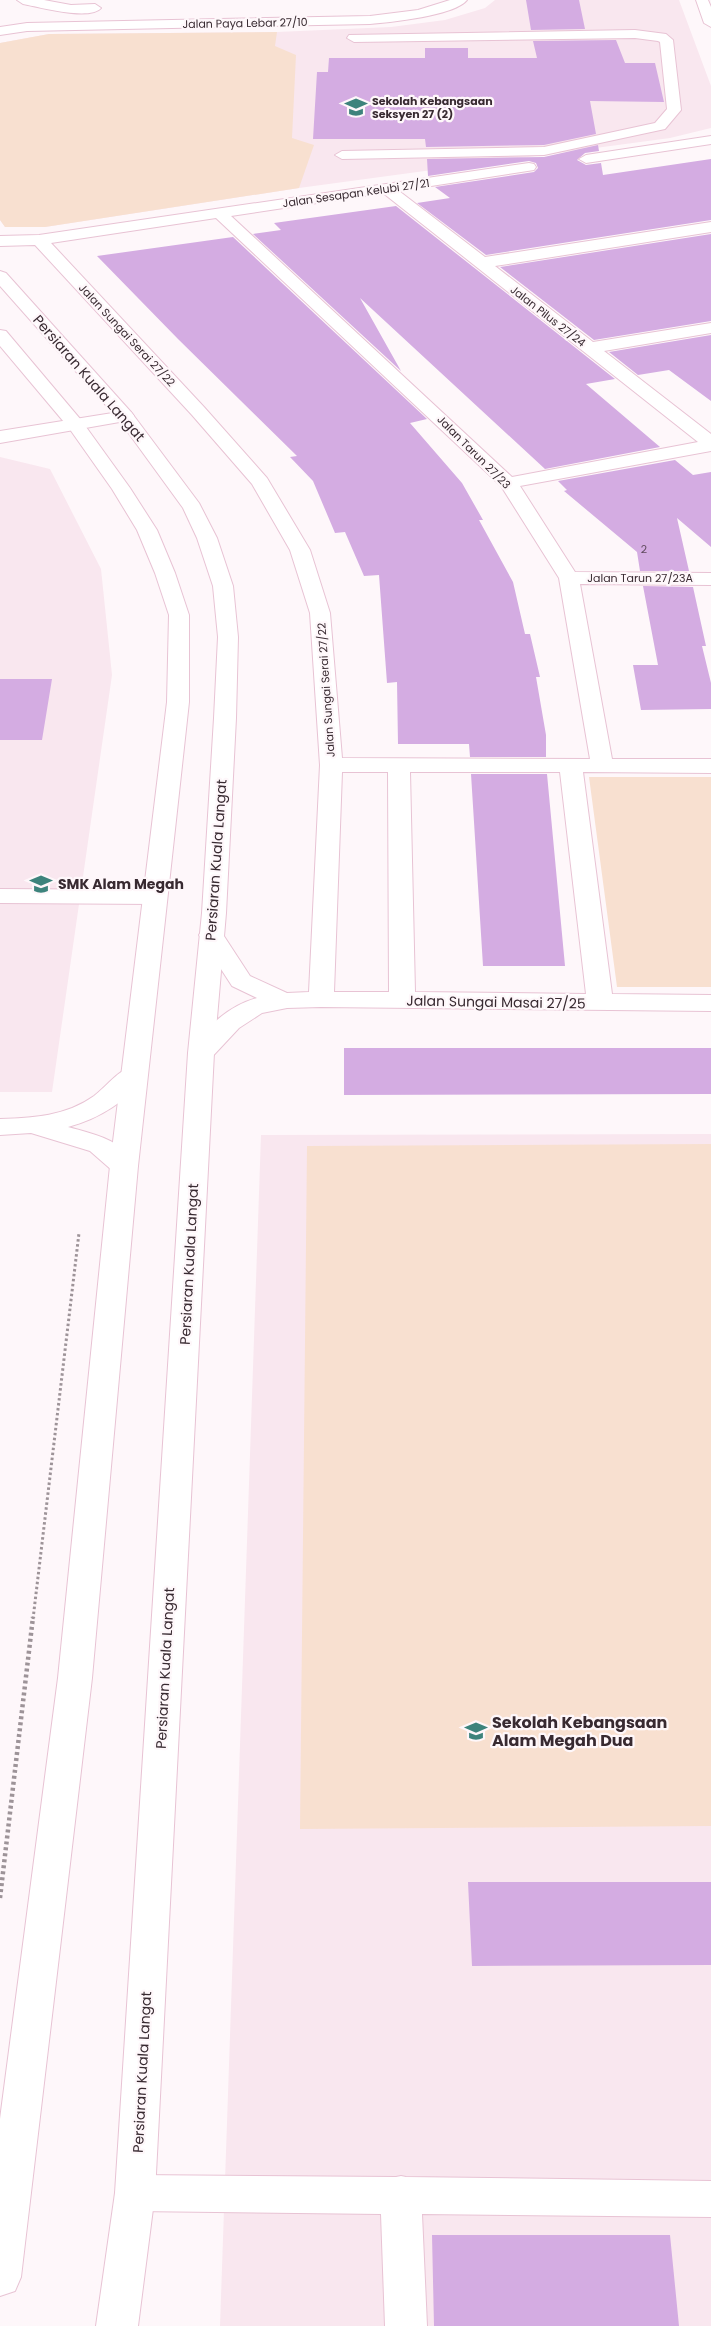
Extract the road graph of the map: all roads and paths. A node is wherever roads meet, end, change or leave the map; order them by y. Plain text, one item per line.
1 (22, 0) edge
2 (461, 0) edge
3 (702, 0) edge
4 (110, 8) dead end
5 (334, 21) junction
6 (0, 23) edge
7 (711, 23) edge
8 (27, 27) junction
9 (0, 31) edge
10 (711, 140) edge
11 (342, 155) dead end
12 (386, 188) junction
13 (218, 213) junction
14 (711, 227) edge
15 (39, 240) junction
16 (0, 241) edge
17 (0, 251) edge
18 (480, 263) junction
19 (0, 276) edge
20 (711, 328) edge
21 (0, 335) edge
22 (589, 348) junction
23 (125, 416) junction
24 (76, 424) junction
25 (0, 438) edge
26 (711, 444) edge
27 (508, 483) junction
28 (569, 578) junction
29 (711, 579) edge
30 (331, 765) junction
31 (399, 766) junction
32 (571, 766) junction
33 (602, 766) junction
34 (711, 766) edge
35 (0, 896) edge
36 (155, 897) junction
37 (212, 935) junction
38 (321, 999) junction
39 (282, 1000) junction
40 (402, 1000) junction
41 (600, 1003) junction
42 (711, 1003) edge
43 (201, 1053) junction
44 (134, 1074) junction
45 (34, 1126) junction
46 (0, 1127) edge
47 (124, 1166) junction
48 (79, 1230) dead end
49 (0, 1898) edge
50 (135, 2193) junction
51 (401, 2194) junction
52 (711, 2198) edge
53 (0, 2277) edge
54 (117, 2326) edge
55 (406, 2326) edge

1 - 4 street
2 - 5 street, Jalan Paya Lebar 27/10
3 - 7 street
5 - 8 street, Jalan Paya Lebar 27/10
5 - 11 street
6 - 8 street
8 - 9 street
10 - 12 street, Jalan Sesapan Kelubi 27/21
12 - 13 street, Jalan Sesapan Kelubi 27/21
12 - 18 street, Jalan Pilus 27/24
13 - 15 street, Jalan Sesapan Kelubi 27/21
13 - 27 street, Jalan Tarun 27/23
14 - 18 street
15 - 16 street, Jalan Sesapan Kelubi 27/21
15 - 17 street
15 - 30 street, Jalan Sungai Serai 27/22
18 - 22 street, Jalan Pilus 27/24
19 - 23 street, Persiaran Kuala Langat
20 - 22 street
21 - 24 street
22 - 26 street, Jalan Pilus 27/24
23 - 24 street
23 - 37 street, Persiaran Kuala Langat
24 - 25 street
24 - 36 street
26 - 27 street
27 - 28 street, Jalan Tarun 27/23
28 - 29 street, Jalan Tarun 27/23A
28 - 33 street, Jalan Tarun 27/23
30 - 31 street
30 - 38 street, Jalan Sungai Serai 27/22
31 - 32 street
31 - 40 street
32 - 33 street
32 - 41 street
33 - 34 street
35 - 36 street
36 - 44 street
37 - 39 street, Jalan Sungai Masai 27/25
37 - 43 street, Persiaran Kuala Langat
38 - 39 street, Jalan Sungai Masai 27/25
38 - 40 street, Jalan Sungai Masai 27/25
39 - 43 street, Jalan Sungai Masai 27/25
40 - 41 street, Jalan Sungai Masai 27/25
41 - 42 street, Jalan Sungai Masai 27/25
43 - 50 street, Persiaran Kuala Langat
44 - 45 street
44 - 47 street
45 - 46 street
45 - 47 street
47 - 53 street
48 - 49 path
50 - 51 street
50 - 54 street, Persiaran Kuala Langat
51 - 52 street
51 - 55 street

